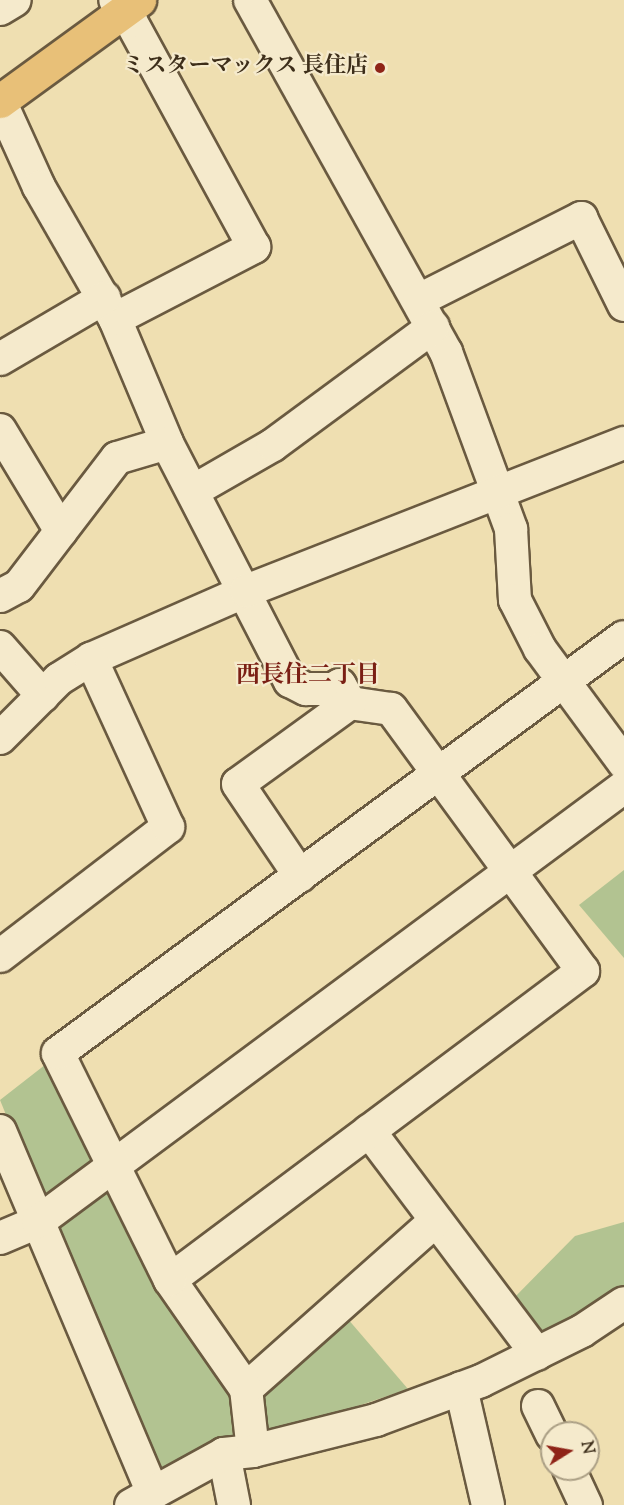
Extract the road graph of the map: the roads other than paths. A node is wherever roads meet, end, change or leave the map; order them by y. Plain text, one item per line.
1 (15, 0) edge
2 (250, 0) edge
3 (127, 4) edge
4 (0, 9) edge
5 (0, 101) edge
6 (624, 304) edge
7 (110, 308) junction
8 (426, 313) junction
9 (0, 359) edge
10 (0, 430) edge
11 (167, 443) junction
12 (624, 443) edge
13 (193, 491) junction
14 (501, 494) junction
15 (61, 531) junction
16 (246, 591) junction
17 (0, 596) edge
18 (624, 637) edge
19 (0, 648) edge
20 (91, 659) junction
21 (565, 681) junction
22 (43, 696) junction
23 (350, 703) junction
24 (0, 738) edge
25 (624, 763) edge
26 (440, 773) junction
27 (624, 787) edge
28 (510, 872) junction
29 (300, 876) junction
30 (0, 956) edge
31 (0, 1131) edge
32 (369, 1131) junction
33 (115, 1166) junction
34 (39, 1222) junction
35 (434, 1222) junction
36 (0, 1238) edge
37 (170, 1281) junction
38 (624, 1303) edge
39 (537, 1354) junction
40 (461, 1388) junction
41 (246, 1389) junction
42 (538, 1406) dead end
43 (545, 1421) edge
44 (238, 1453) junction
45 (575, 1481) edge
46 (142, 1499) edge
47 (234, 1505) edge
48 (488, 1505) edge
49 (586, 1505) edge

1 - 4 street
2 - 8 street
3 - 5 main road
3 - 7 street
5 - 7 street
6 - 8 street
7 - 9 street
7 - 11 street
8 - 13 street
8 - 14 street
10 - 15 street
11 - 13 street
11 - 15 street
12 - 14 street
13 - 16 street
14 - 16 street
14 - 21 street
15 - 17 street
16 - 20 street
16 - 23 street
18 - 21 street
19 - 22 street
20 - 22 street
20 - 30 street
21 - 25 street
21 - 26 street
22 - 24 street
23 - 26 street
23 - 29 street
26 - 28 street
26 - 29 street
27 - 28 street
28 - 32 street
28 - 33 street
29 - 33 street
31 - 34 street
32 - 35 street
32 - 37 street
33 - 34 street
33 - 37 street
34 - 36 street
34 - 46 street
35 - 39 street
35 - 41 street
37 - 41 street
38 - 39 street
39 - 40 street
40 - 44 street
40 - 48 street
41 - 44 street
42 - 43 street
44 - 46 street
44 - 47 street
45 - 49 street

